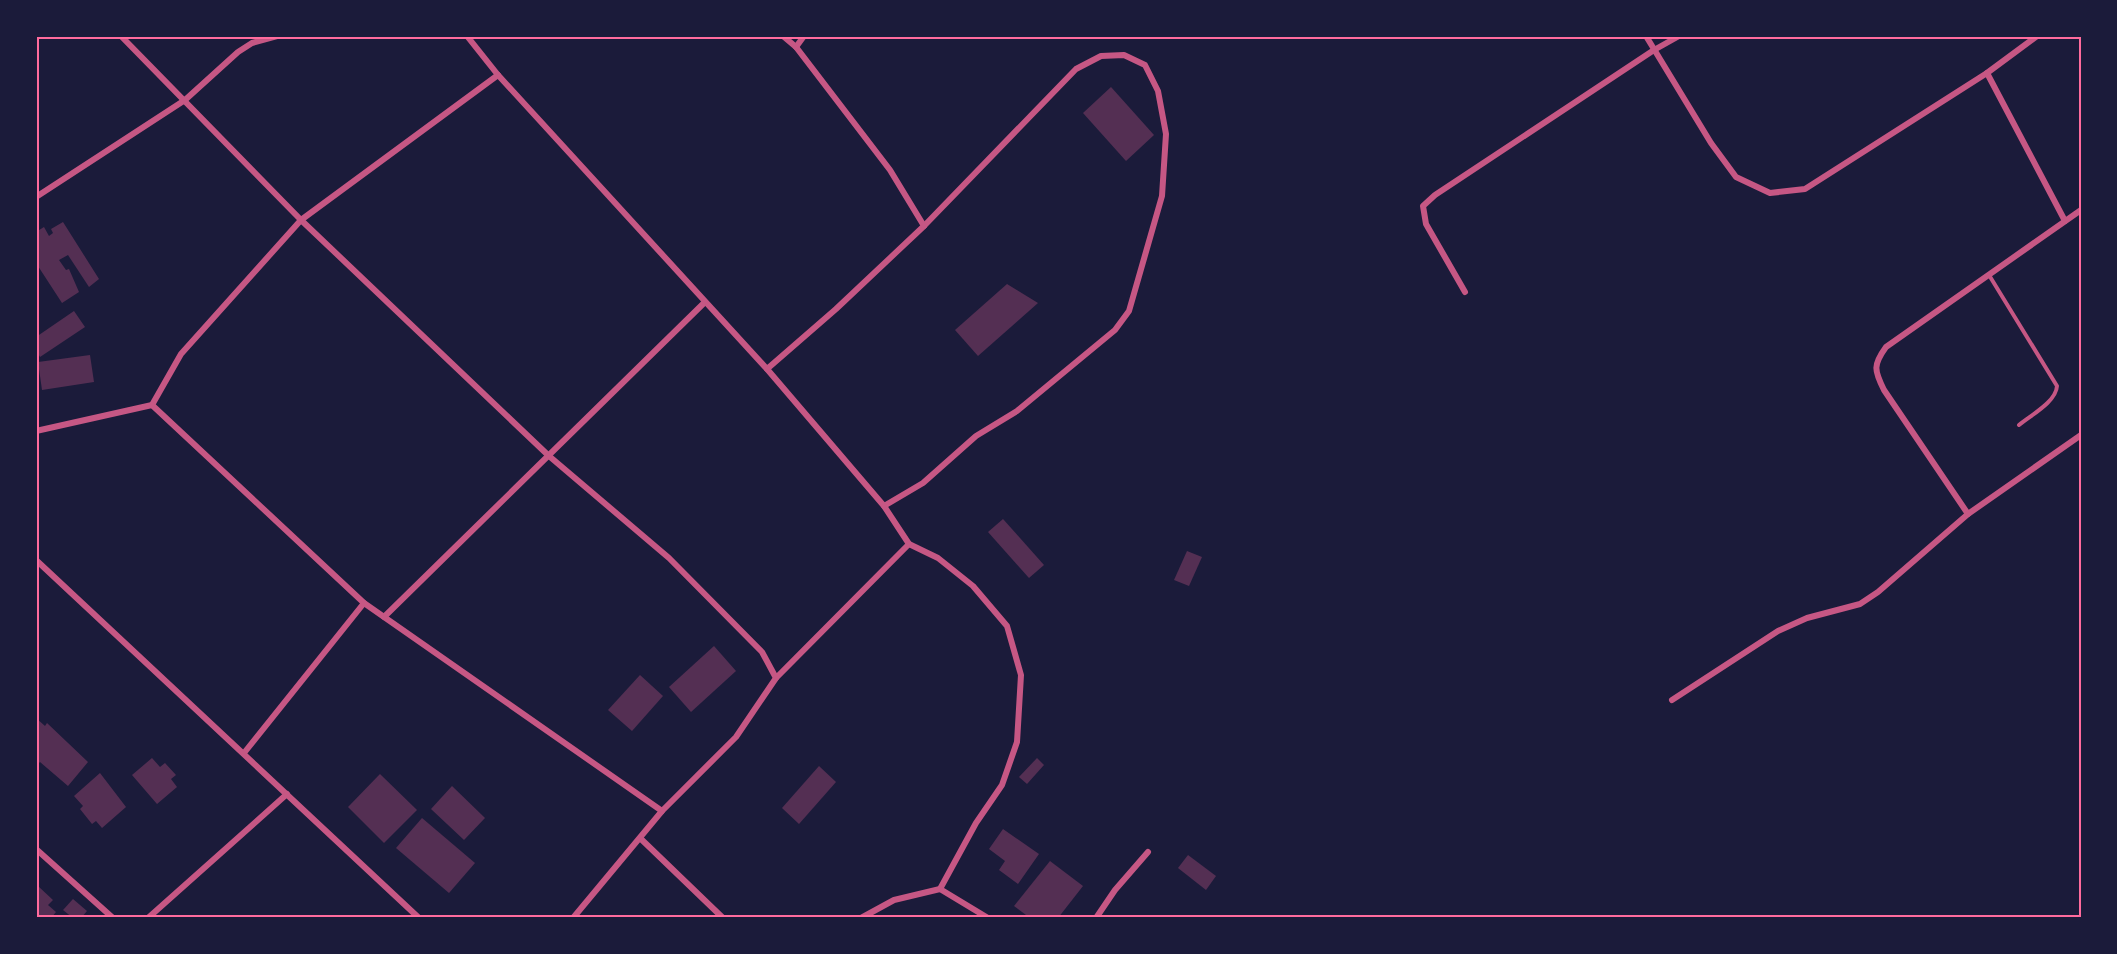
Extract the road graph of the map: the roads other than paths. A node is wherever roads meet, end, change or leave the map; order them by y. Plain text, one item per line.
1 (121, 36) edge
2 (277, 36) edge
3 (467, 36) edge
4 (783, 36) edge
5 (804, 36) edge
6 (1646, 36) edge
7 (1679, 36) edge
8 (2037, 36) edge
9 (796, 47) junction
10 (1654, 50) junction
11 (1987, 73) junction
12 (498, 75) junction
13 (185, 100) junction
14 (36, 197) edge
15 (2081, 210) edge
16 (301, 219) junction
17 (2065, 221) junction
18 (924, 226) junction
19 (1989, 275) junction
20 (1465, 292) dead end
21 (705, 302) junction
22 (767, 369) junction
23 (152, 405) junction
24 (2019, 424) dead end
25 (36, 431) edge
26 (2081, 435) edge
27 (549, 456) junction
28 (884, 506) junction
29 (1968, 514) junction
30 (909, 544) junction
31 (36, 560) edge
32 (364, 603) junction
33 (384, 617) junction
34 (776, 678) junction
35 (1672, 700) dead end
36 (244, 753) junction
37 (287, 794) junction
38 (662, 811) junction
39 (641, 839) junction
40 (36, 849) edge
41 (1148, 852) dead end
42 (940, 889) junction
43 (113, 918) edge
44 (148, 918) edge
45 (419, 918) edge
46 (573, 918) edge
47 (723, 918) edge
48 (861, 918) edge
49 (988, 918) edge
50 (1096, 918) edge

1 - 13 street
2 - 13 street
3 - 12 street
4 - 9 street
5 - 9 street
6 - 10 street
7 - 10 street
8 - 11 street
9 - 18 street
10 - 11 street
10 - 20 street
11 - 17 street
12 - 16 street
12 - 21 street
13 - 14 street
13 - 16 street
15 - 17 street
16 - 23 street
16 - 27 street
17 - 19 street
18 - 22 street
18 - 28 street
19 - 24 lane
19 - 29 street
21 - 22 street
21 - 27 street
22 - 28 street
23 - 25 street
23 - 32 street
26 - 29 street
27 - 33 street
27 - 34 street
28 - 30 street
29 - 35 street
30 - 34 street
30 - 42 street
31 - 36 street
32 - 33 street
32 - 36 street
33 - 38 street
34 - 38 street
36 - 37 street
37 - 44 street
37 - 45 street
38 - 39 street
39 - 46 street
39 - 47 street
40 - 43 street
41 - 50 street
42 - 48 street
42 - 49 street

